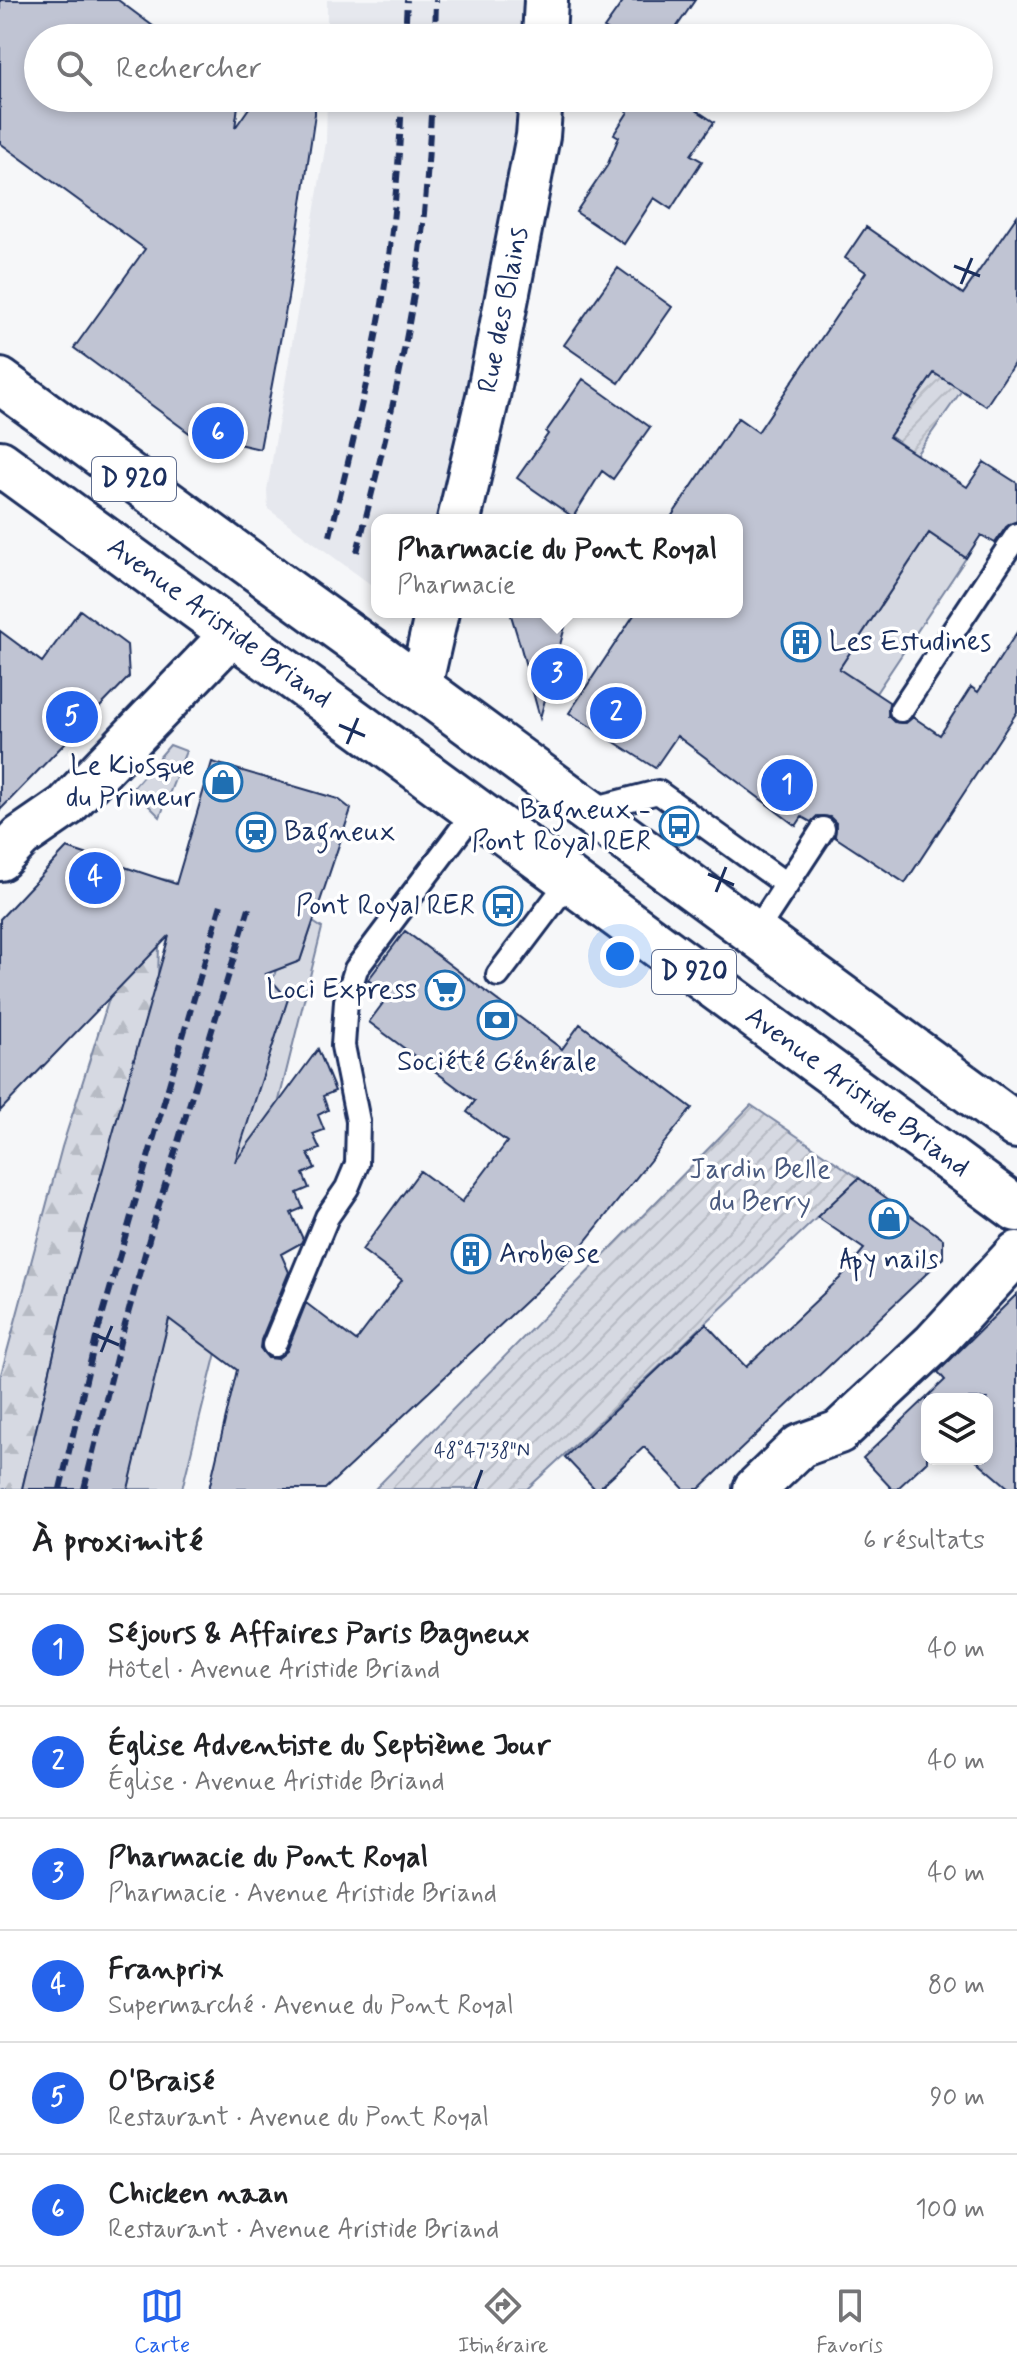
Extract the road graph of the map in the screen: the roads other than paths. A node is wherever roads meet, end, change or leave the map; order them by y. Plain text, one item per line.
1 (546, 0) edge
2 (545, 24) edge
3 (540, 112) edge
4 (0, 381) edge
5 (0, 463) edge
6 (460, 514) edge
7 (1017, 535) edge
8 (434, 618) edge
9 (241, 639) junction
10 (407, 678) junction
11 (901, 710) dead end
12 (587, 810) junction
13 (475, 811) junction
14 (823, 829) dead end
15 (0, 859) edge
16 (569, 881) junction
17 (787, 885) junction
18 (755, 933) junction
19 (498, 975) dead end
20 (1017, 1126) edge
21 (1017, 1209) edge
22 (1017, 1253) edge
23 (274, 1345) dead end
24 (755, 1489) edge

1 - 2 street
3 - 6 street, Rue des Blains
4 - 10 main road, D 920, bridge
5 - 9 main road, Avenue Aristide Briand / D 920
7 - 11 lane
8 - 10 street
9 - 13 main road, Avenue Aristide Briand / D 920, bridge
9 - 15 street
10 - 12 main road, D 920
12 - 17 lane
12 - 18 main road, D 920
13 - 16 main road, Avenue Aristide Briand / D 920
13 - 23 lane
14 - 17 lane
16 - 19 lane
16 - 21 main road, Avenue Aristide Briand / D 920
17 - 18 lane
18 - 20 main road, D 920
22 - 24 street

